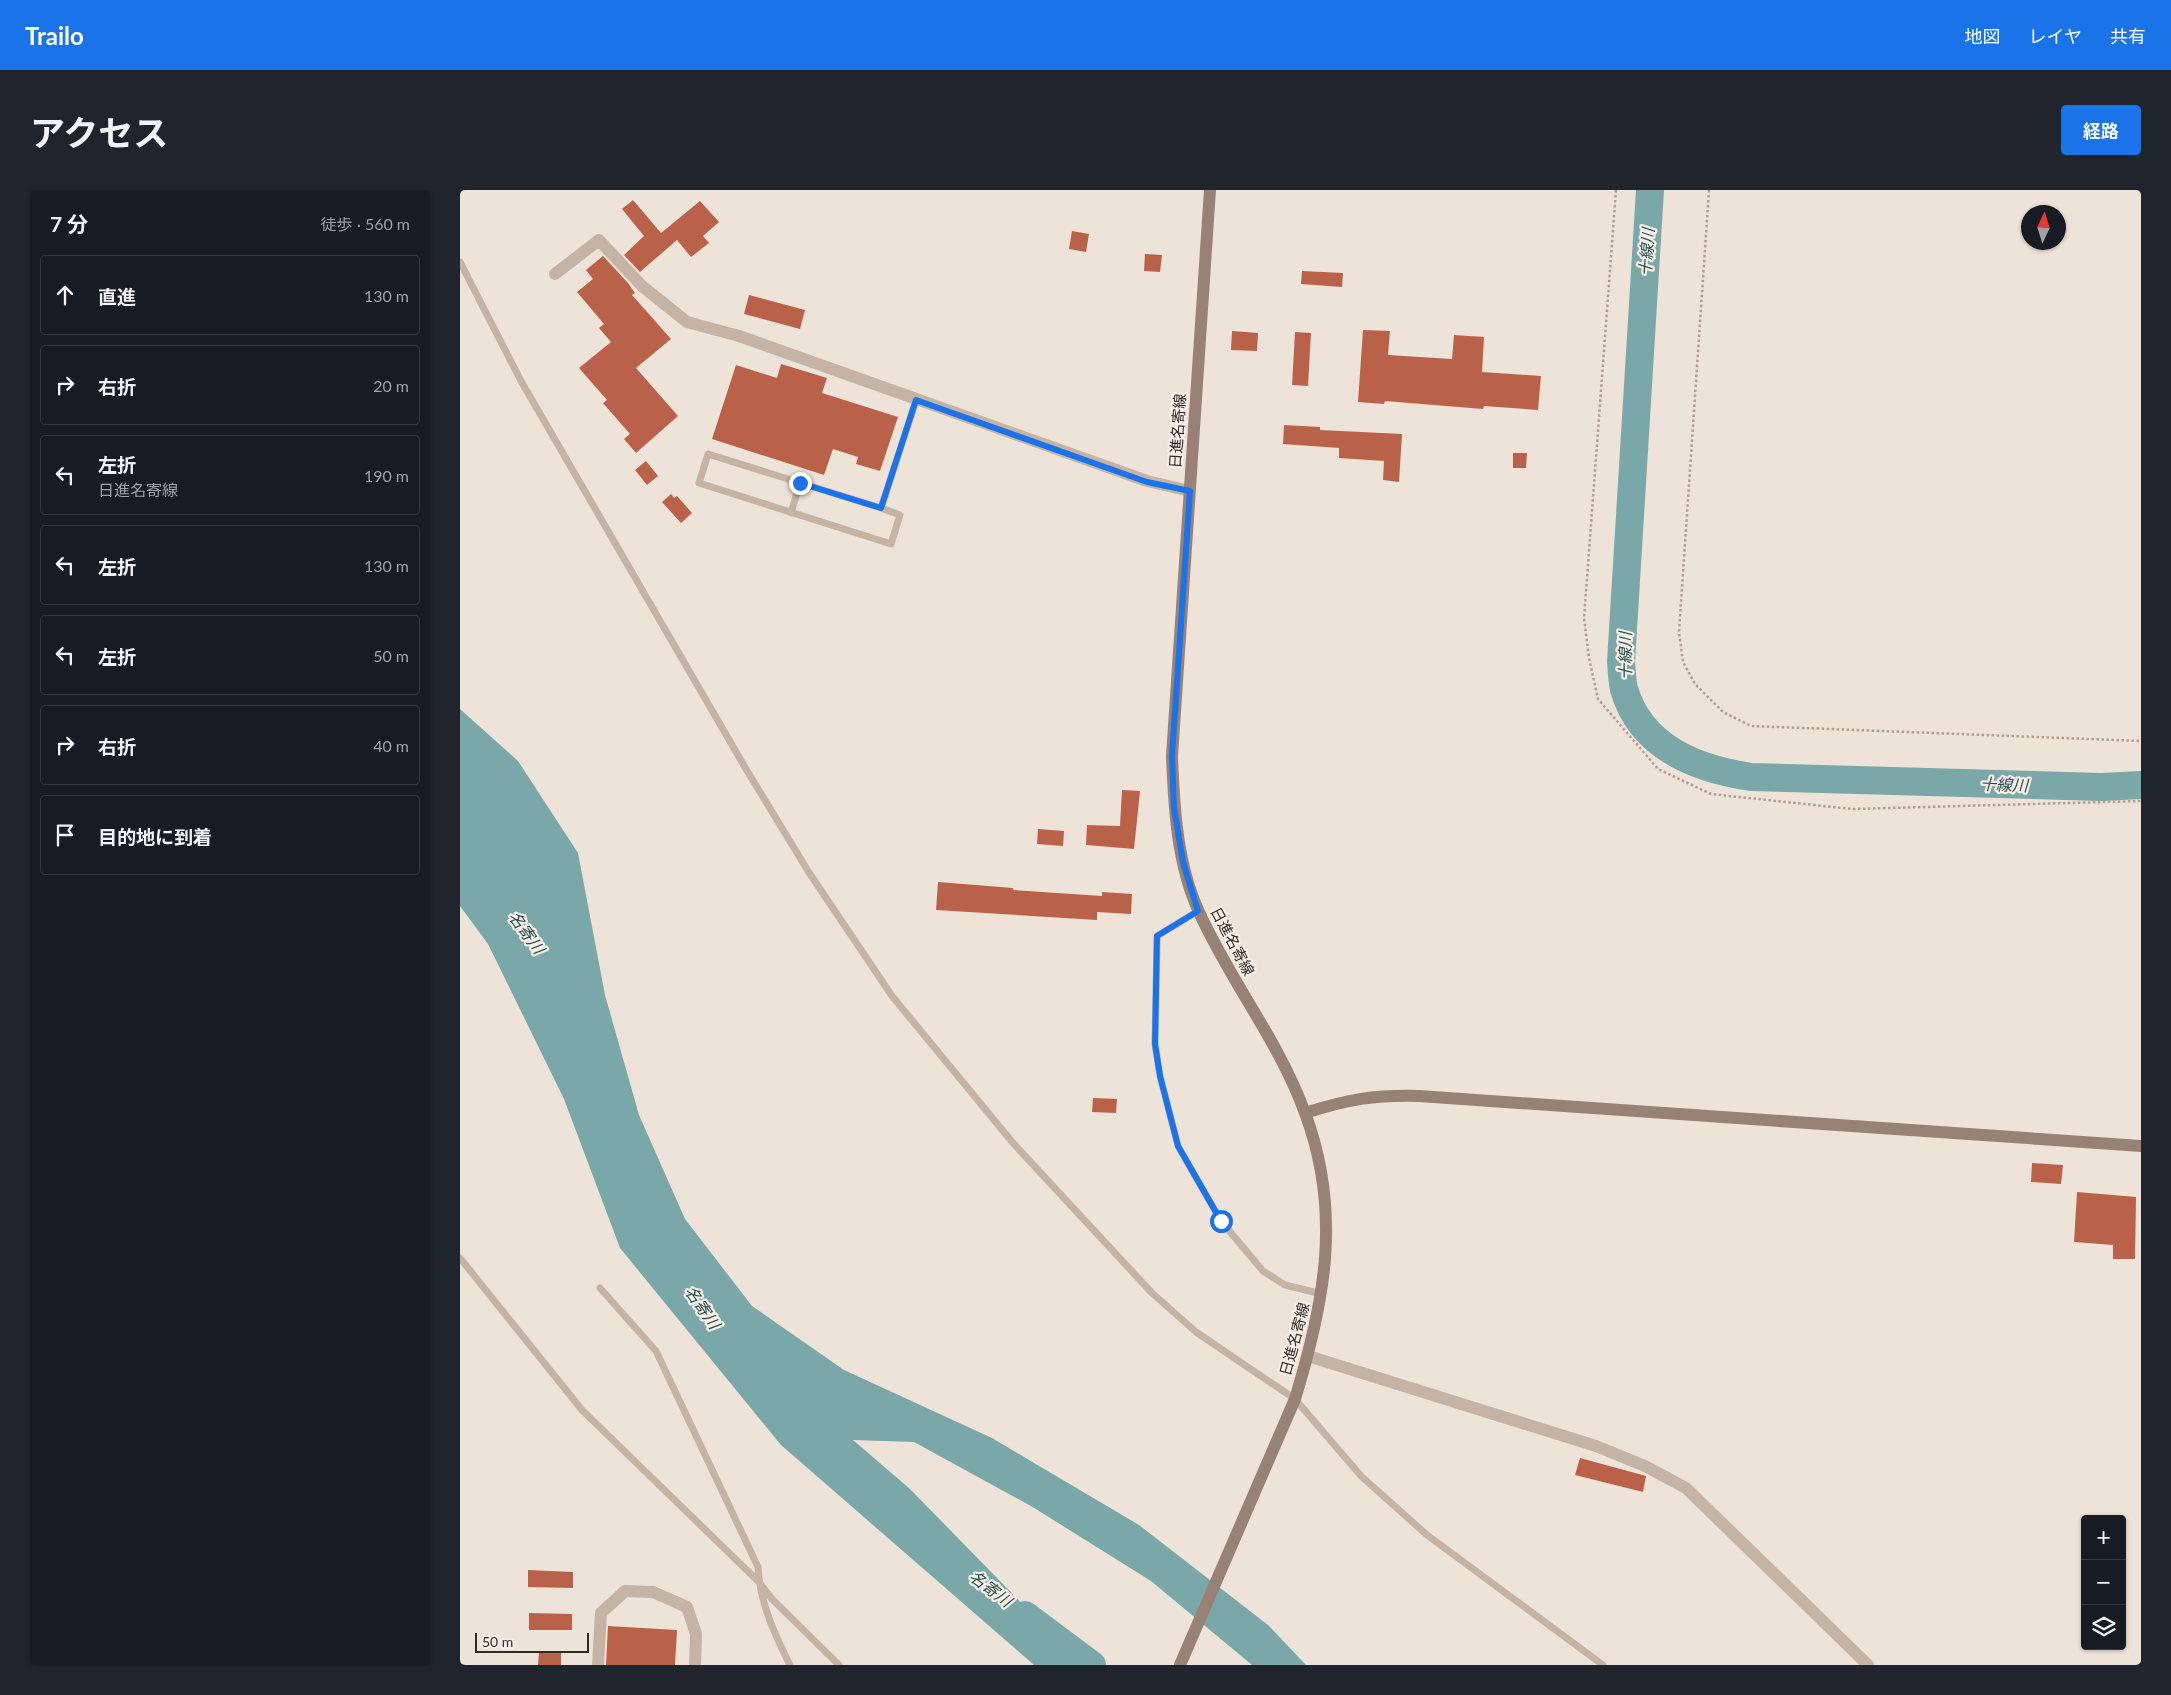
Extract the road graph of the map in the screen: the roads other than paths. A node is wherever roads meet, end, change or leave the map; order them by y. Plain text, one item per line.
1 (1210, 190) edge
2 (460, 262) edge
3 (555, 274) dead end
4 (916, 400) junction
5 (800, 483) junction
6 (1190, 491) junction
7 (881, 508) junction
8 (791, 513) junction
9 (1198, 911) junction
10 (1305, 1113) junction
11 (2141, 1146) edge
12 (460, 1258) edge
13 (600, 1288) dead end
14 (1322, 1294) junction
15 (1308, 1356) junction
16 (1295, 1398) junction
17 (759, 1582) junction
18 (598, 1665) edge
19 (695, 1665) edge
20 (790, 1665) edge
21 (839, 1665) edge
22 (1180, 1665) edge
23 (1603, 1665) edge
24 (1868, 1665) edge

1 - 6 main road, 日進名寄線
2 - 16 lane
3 - 4 street
4 - 6 street
4 - 7 lane
5 - 7 lane
5 - 8 lane
5 - 8 lane
6 - 9 main road, 日進名寄線
7 - 8 lane
9 - 10 main road, 日進名寄線
9 - 14 lane
10 - 11 main road
10 - 14 main road, 日進名寄線
12 - 17 lane
13 - 17 lane
14 - 15 main road, 日進名寄線
15 - 16 main road, 日進名寄線
15 - 24 street
16 - 22 main road, 日進名寄線
16 - 23 lane
17 - 20 lane
17 - 21 lane
18 - 19 street

